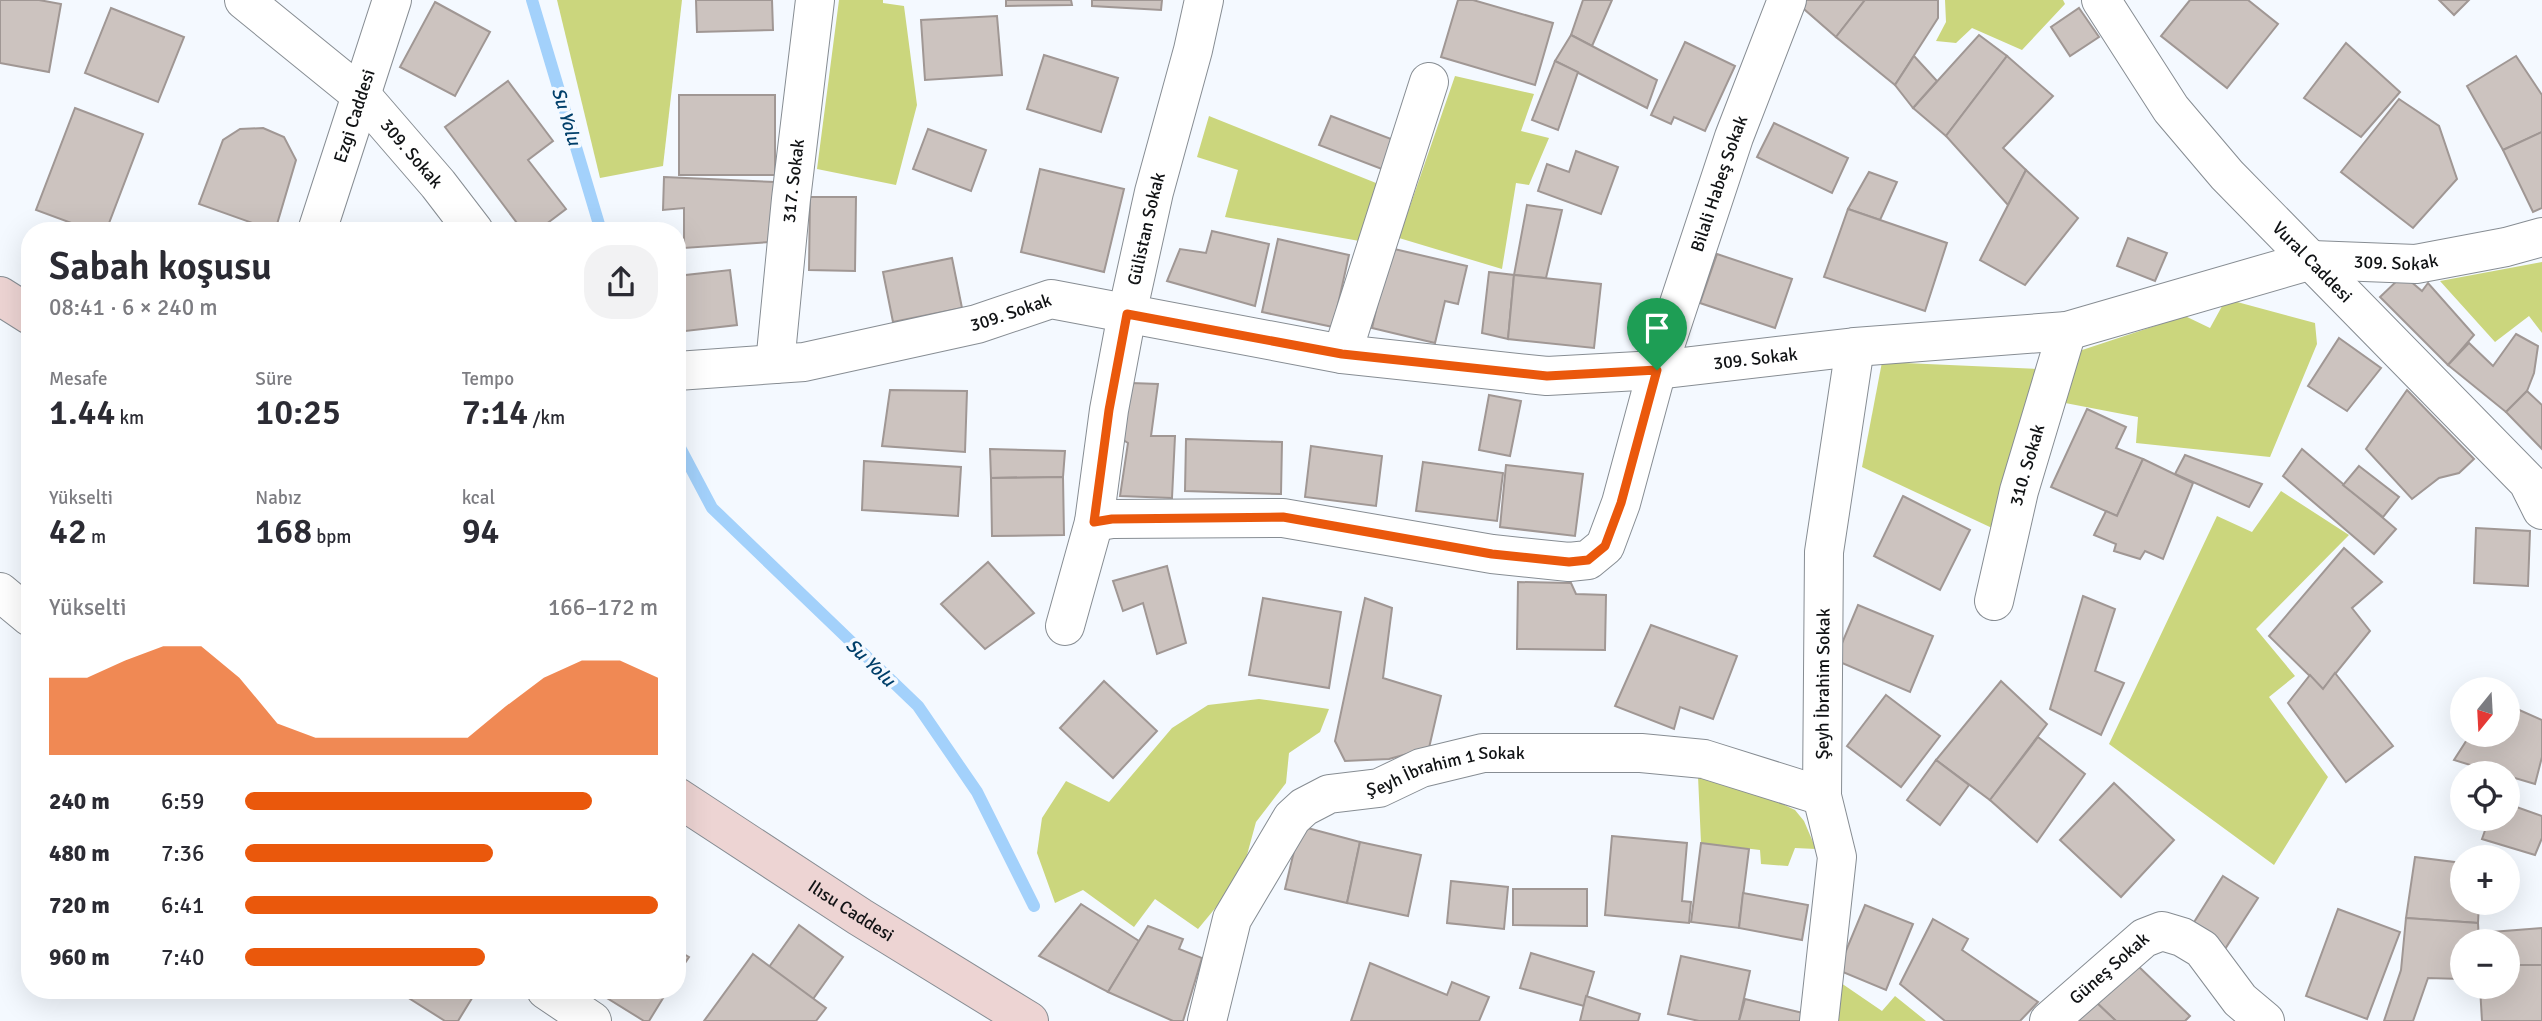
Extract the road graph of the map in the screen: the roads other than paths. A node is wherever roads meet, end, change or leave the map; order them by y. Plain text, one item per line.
1 (244, 0) edge
2 (392, 0) edge
3 (815, 0) edge
4 (1204, 0) edge
5 (1787, 0) edge
6 (2101, 0) edge
7 (1429, 82) dead end
8 (362, 96) junction
9 (320, 222) edge
10 (467, 222) edge
11 (2542, 237) edge
12 (2312, 260) junction
13 (0, 296) edge
14 (21, 309) edge
15 (1127, 314) junction
16 (2067, 331) junction
17 (1855, 347) junction
18 (1342, 354) junction
19 (775, 364) junction
20 (686, 370) edge
21 (1657, 370) junction
22 (2542, 510) edge
23 (1094, 522) junction
24 (0, 592) edge
25 (1994, 601) dead end
26 (21, 610) edge
27 (1065, 626) dead end
28 (1822, 796) junction
29 (686, 803) edge
30 (559, 999) edge
31 (592, 1021) edge
32 (1029, 1021) edge
33 (1207, 1021) edge
34 (1819, 1021) edge
35 (2049, 1021) edge
36 (2265, 1021) edge

1 - 8 street, 309. Sokak
2 - 8 street, Ezgi Caddesi
3 - 19 street, 317. Sokak
4 - 15 street, Gülistan Sokak
5 - 21 street, Bilali Habeş Sokak
6 - 12 street, Vural Caddesi
7 - 18 street
8 - 9 street, Ezgi Caddesi
8 - 10 street, 309. Sokak
11 - 12 street, 309. Sokak
12 - 16 street, 309. Sokak
12 - 22 street, Vural Caddesi
13 - 14 main road
15 - 18 street, 309. Sokak
15 - 19 street, 309. Sokak
15 - 23 street, Gülistan Sokak
16 - 17 street, 309. Sokak
16 - 25 street, 310. Sokak
17 - 21 street, 309. Sokak
17 - 28 street, Şeyh İbrahim Sokak
18 - 21 street, 309. Sokak
19 - 20 street, 309. Sokak
21 - 23 street, Bilali Habeş Sokak
23 - 27 street, Gülistan Sokak
24 - 26 street
28 - 33 street, Şeyh İbrahim 1 Sokak
28 - 34 street, Şeyh İbrahim Sokak
29 - 32 main road, Ilısu Caddesi
30 - 31 street
35 - 36 street, Güneş Sokak

